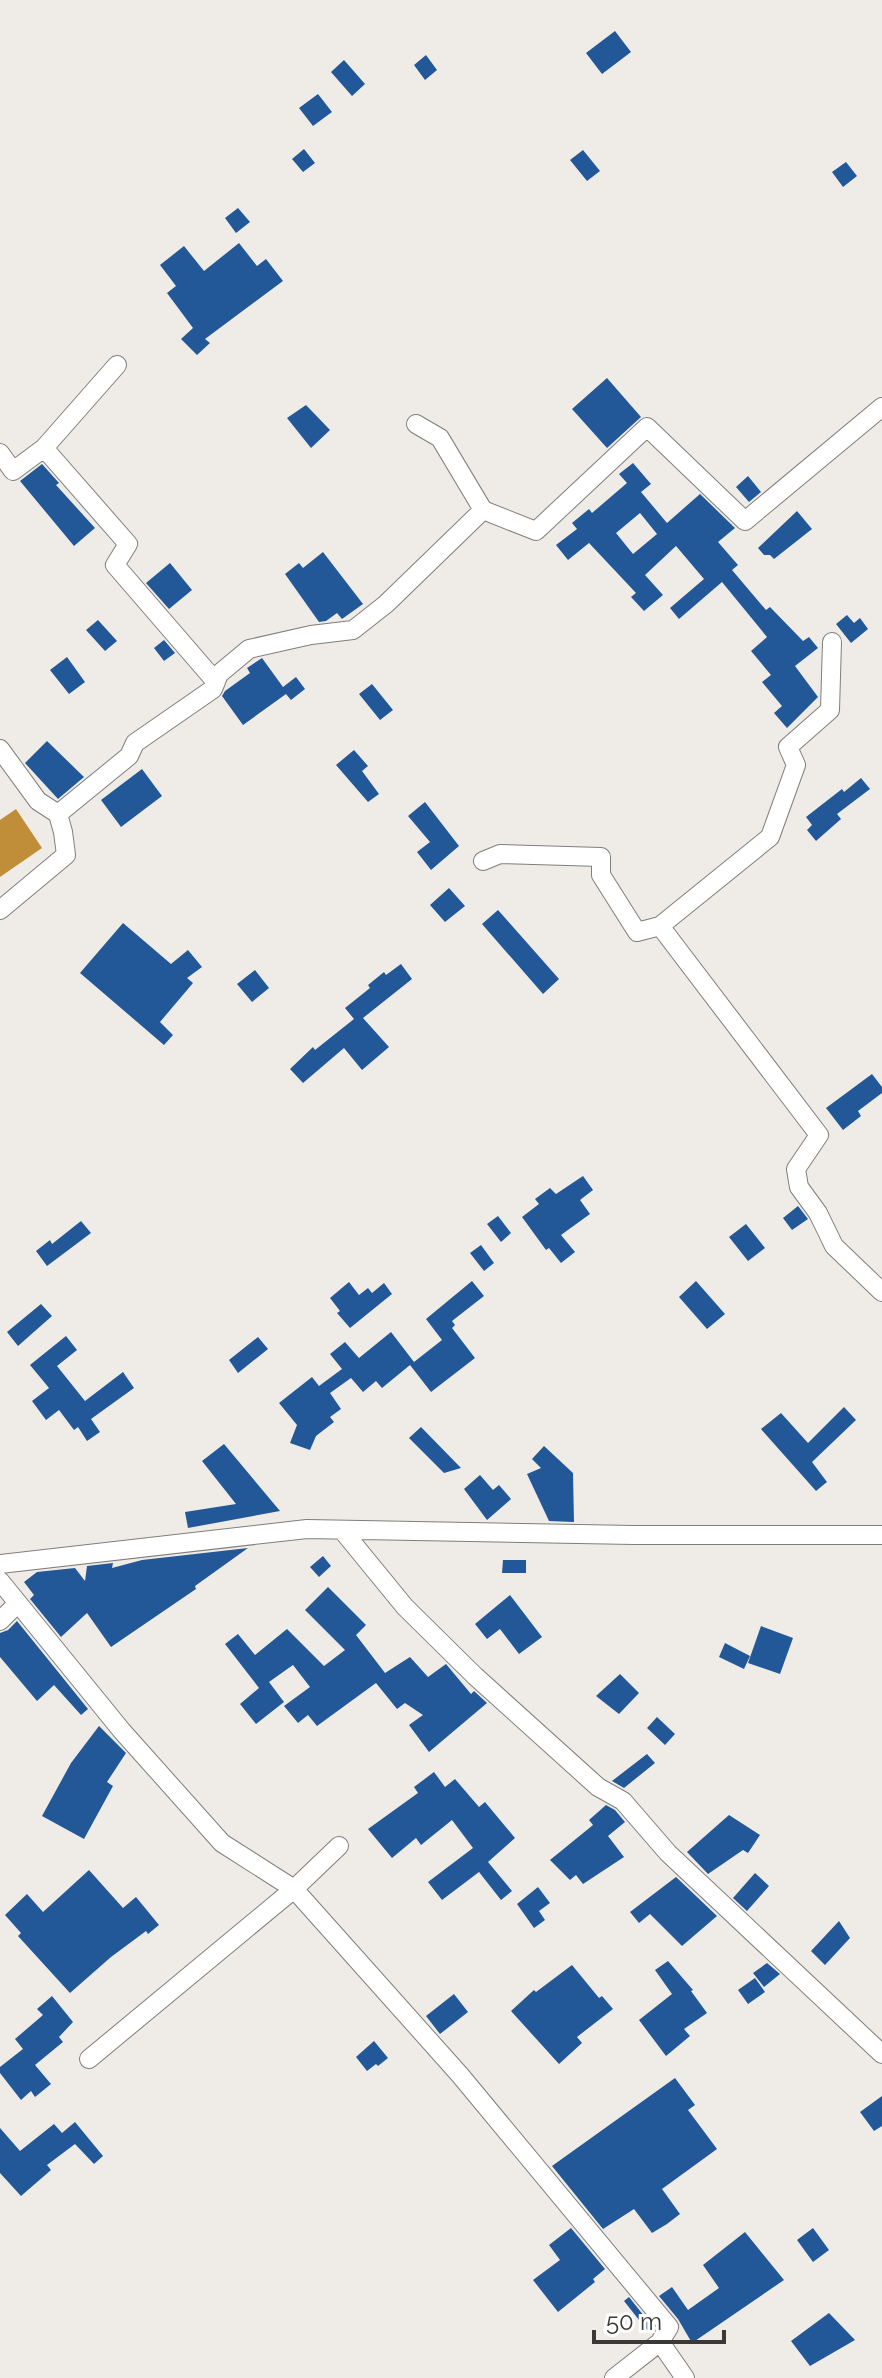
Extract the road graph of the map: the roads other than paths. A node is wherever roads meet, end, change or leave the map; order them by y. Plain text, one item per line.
1 (117, 365) dead end
2 (882, 407) edge
3 (416, 424) dead end
4 (44, 448) junction
5 (0, 453) edge
6 (483, 510) junction
7 (832, 642) dead end
8 (216, 682) junction
9 (0, 749) edge
10 (58, 814) junction
11 (483, 861) dead end
12 (0, 910) edge
13 (660, 926) junction
14 (882, 1292) edge
15 (342, 1530) junction
16 (882, 1535) edge
17 (0, 1564) edge
18 (0, 1581) edge
19 (18, 1603) junction
20 (0, 1621) edge
21 (339, 1846) dead end
22 (294, 1889) junction
23 (882, 2054) edge
24 (89, 2059) dead end
25 (660, 2342) junction
26 (614, 2378) edge
27 (685, 2378) edge

1 - 4 street
2 - 6 street
3 - 6 street
4 - 5 street
4 - 8 street
6 - 8 street
7 - 13 street
8 - 10 street
9 - 10 street
10 - 12 street
11 - 13 street
13 - 14 street
15 - 16 street
15 - 17 street
15 - 23 street
18 - 19 street
19 - 20 street
19 - 22 street
21 - 22 street
22 - 24 street
22 - 25 street
25 - 26 street
25 - 27 street

